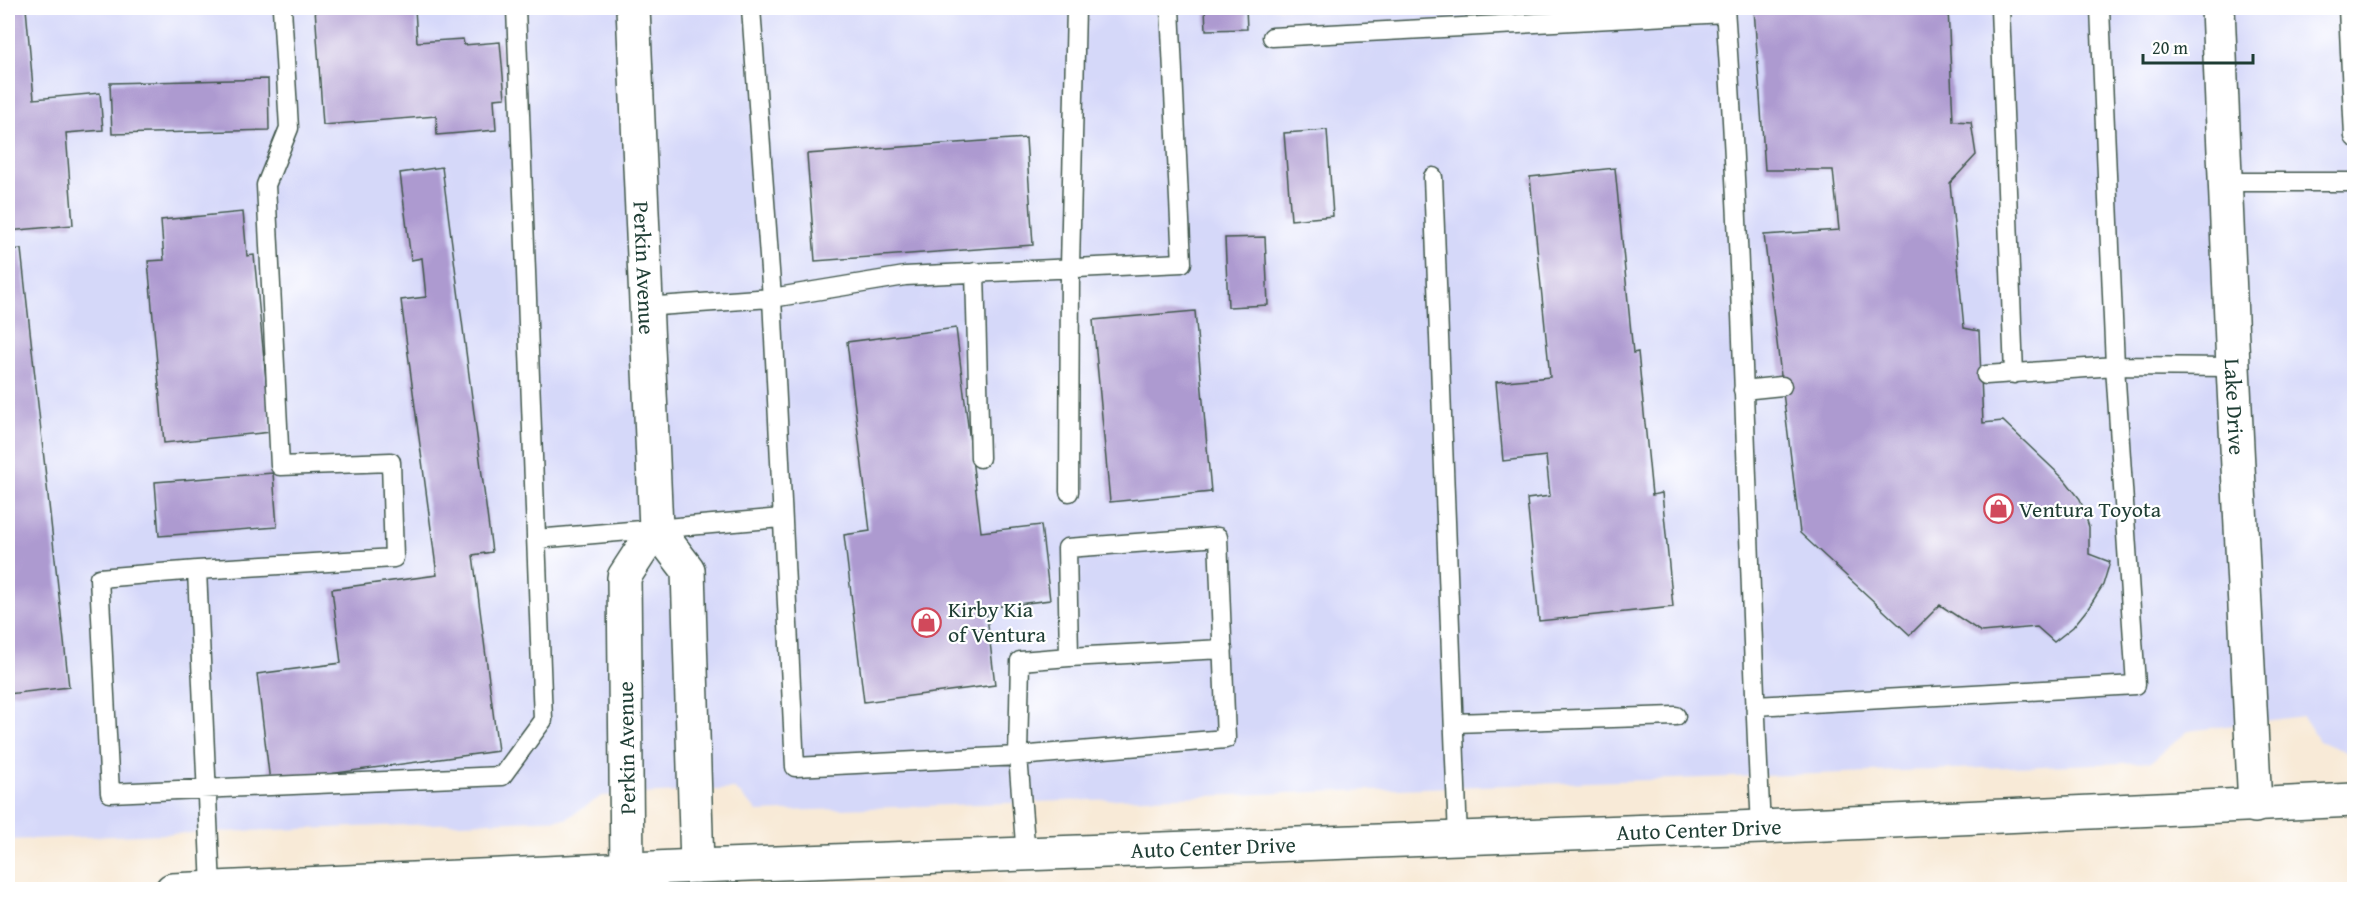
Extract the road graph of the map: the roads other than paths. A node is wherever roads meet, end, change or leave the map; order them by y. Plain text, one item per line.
1 (282, 8) edge
2 (516, 8) edge
3 (633, 8) edge
4 (751, 8) edge
5 (1076, 8) edge
6 (1170, 8) edge
7 (2000, 8) edge
8 (2100, 8) edge
9 (2218, 8) edge
10 (2348, 8) edge
11 (1725, 10) edge
12 (1272, 37) dead end
13 (2355, 137) edge
14 (1433, 177) dead end
15 (2226, 182) junction
16 (2355, 182) edge
17 (1070, 267) junction
18 (975, 272) junction
19 (772, 298) junction
20 (644, 307) junction
21 (2115, 366) junction
22 (2233, 367) junction
23 (2014, 374) junction
24 (1986, 375) dead end
25 (1782, 386) dead end
26 (1743, 390) junction
27 (980, 458) dead end
28 (1069, 492) dead end
29 (782, 518) junction
30 (656, 528) junction
31 (536, 539) junction
32 (197, 570) junction
33 (1223, 648) junction
34 (1070, 657) junction
35 (1755, 706) junction
36 (1676, 716) dead end
37 (1454, 723) junction
38 (1018, 756) junction
39 (207, 788) junction
40 (2355, 800) edge
41 (2255, 806) junction
42 (1761, 827) junction
43 (1458, 839) junction
44 (1026, 856) junction
45 (697, 866) junction
46 (627, 869) junction
47 (211, 888) junction
48 (172, 890) edge

1 - 32 lane
2 - 31 lane
3 - 20 street, Perkin Avenue
4 - 19 lane
5 - 17 lane
6 - 17 lane
7 - 23 lane
8 - 21 lane
9 - 15 street, Lake Drive
10 - 13 lane
11 - 12 lane
11 - 26 lane
14 - 37 lane
15 - 16 lane
15 - 22 street, Lake Drive
17 - 18 lane
17 - 28 lane
18 - 19 lane
18 - 27 lane
19 - 20 lane
19 - 29 lane
20 - 30 street, Perkin Avenue
21 - 22 lane
21 - 23 lane
21 - 35 lane
22 - 41 street, Lake Drive
23 - 24 lane
25 - 26 lane
26 - 35 lane
29 - 30 lane
29 - 38 lane
30 - 31 lane
30 - 45 street
30 - 46 street, Perkin Avenue
31 - 39 lane
32 - 39 lane
32 - 39 lane
33 - 34 lane
33 - 34 lane
33 - 38 lane
34 - 38 lane
35 - 42 lane
36 - 37 lane
37 - 43 lane
38 - 44 lane
39 - 47 lane
40 - 41 street, Auto Center Drive
41 - 42 street, Auto Center Drive
42 - 43 street, Auto Center Drive
43 - 44 street, Auto Center Drive
44 - 45 street, Auto Center Drive
45 - 46 street, Auto Center Drive
46 - 47 street, Auto Center Drive
47 - 48 street, Auto Center Drive

